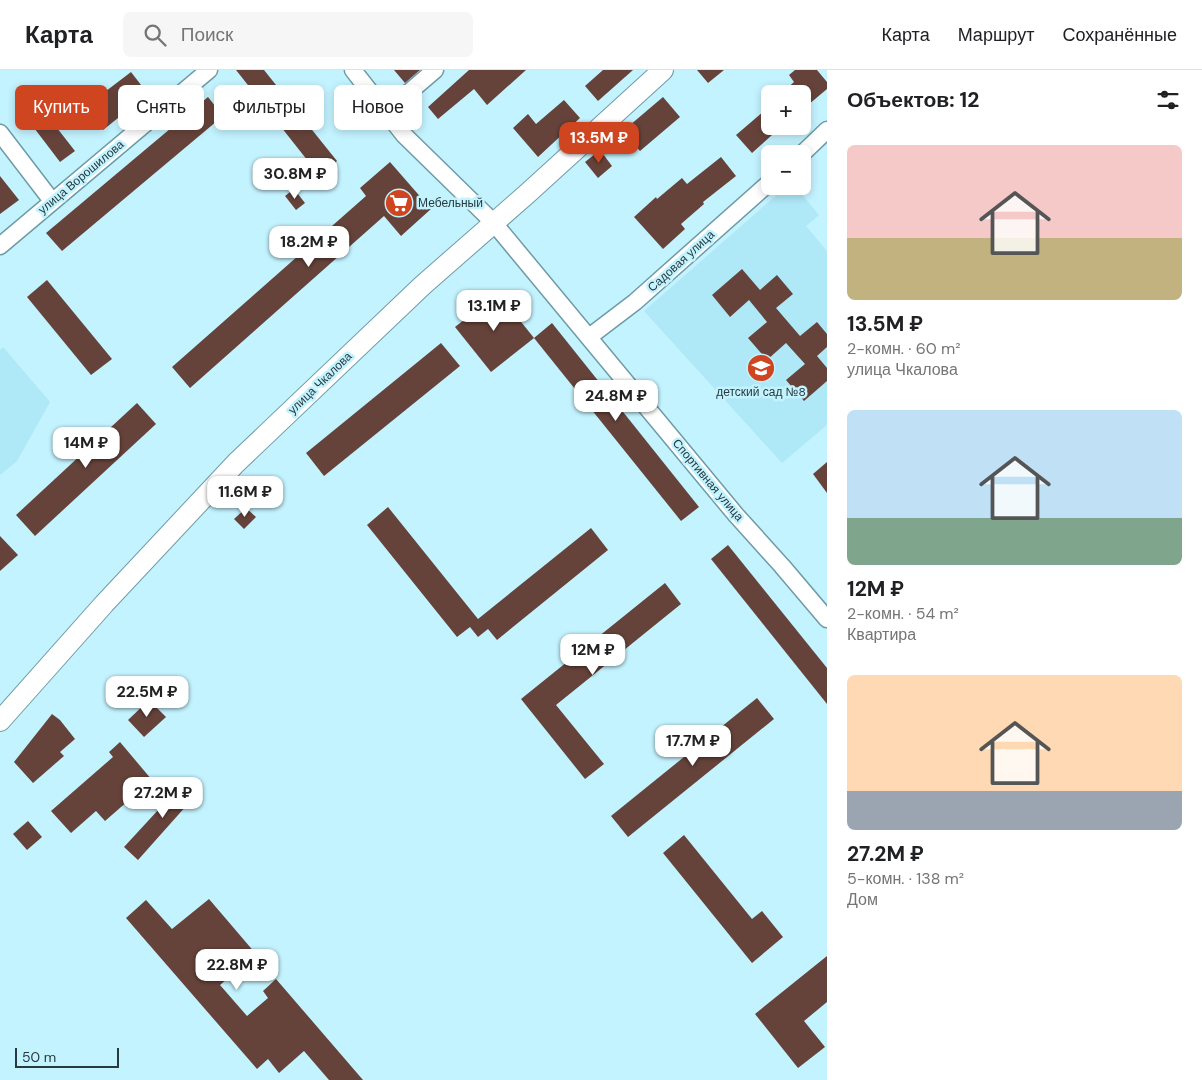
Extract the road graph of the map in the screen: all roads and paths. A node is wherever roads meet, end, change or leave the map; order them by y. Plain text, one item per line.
1 (208, 70) edge
2 (352, 70) edge
3 (435, 70) edge
4 (663, 70) edge
5 (364, 85) edge
6 (418, 85) edge
7 (400, 130) edge
8 (827, 130) edge
9 (0, 133) edge
10 (811, 145) edge
11 (761, 190) edge
12 (52, 201) junction
13 (493, 222) junction
14 (0, 246) edge
15 (589, 336) junction
16 (827, 619) edge
17 (0, 721) edge

1 - 12 street, улица Ворошилова
2 - 5 street, Спортивная улица
3 - 6 street
4 - 13 street, улица Чкалова
7 - 13 street, Спортивная улица
8 - 10 street
9 - 12 street
11 - 15 street, Садовая улица
12 - 14 street, улица Ворошилова
13 - 15 street, Спортивная улица
13 - 17 street, улица Чкалова
15 - 16 street, Спортивная улица

